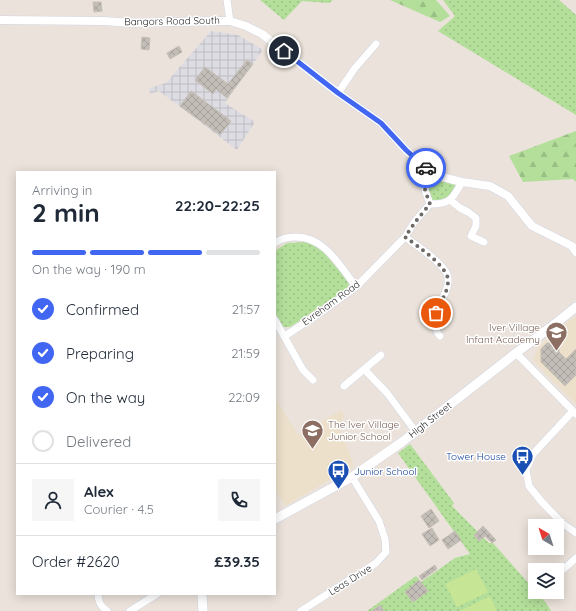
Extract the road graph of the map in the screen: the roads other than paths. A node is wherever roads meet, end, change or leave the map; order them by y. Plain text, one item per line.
1 (227, 0) edge
2 (0, 20) edge
3 (230, 21) junction
4 (376, 44) dead end
5 (338, 93) junction
6 (426, 169) junction
7 (462, 182) junction
8 (450, 200) junction
9 (430, 204) junction
10 (405, 237) junction
11 (276, 242) edge
12 (484, 242) dead end
13 (576, 252) edge
14 (356, 287) junction
15 (576, 307) edge
16 (276, 322) edge
17 (285, 336) junction
18 (440, 336) dead end
19 (516, 353) junction
20 (381, 356) dead end
21 (364, 369) junction
22 (313, 380) dead end
23 (344, 386) dead end
24 (575, 413) edge
25 (416, 432) junction
26 (352, 477) junction
27 (276, 518) edge
28 (554, 519) edge
29 (564, 527) edge
30 (576, 533) edge
31 (576, 558) edge
32 (564, 569) edge
33 (98, 595) edge
34 (155, 595) edge
35 (202, 595) edge
36 (107, 611) edge
37 (130, 611) edge
38 (203, 611) edge
39 (301, 611) edge

1 - 3 street
2 - 3 street, Bangors Road South
3 - 5 street, Bangors Road South
4 - 5 street
5 - 6 street, Bangors Road South
6 - 7 street, Bangors Road South
6 - 9 street
7 - 8 street
7 - 13 street, Bangors Road South
8 - 9 street
8 - 12 street
9 - 10 street, Evreham Road
10 - 14 street, Evreham Road
10 - 18 street
11 - 14 street
14 - 17 street, Evreham Road
15 - 19 main road, High Street
16 - 17 street
17 - 22 street
19 - 24 street
19 - 25 main road, High Street
20 - 21 street
21 - 23 street
21 - 25 street
24 - 28 street
25 - 26 main road, High Street
26 - 27 main road, High Street
26 - 39 street, Leas Drive
29 - 30 street
31 - 32 street
33 - 36 street
34 - 37 street
35 - 38 main road

